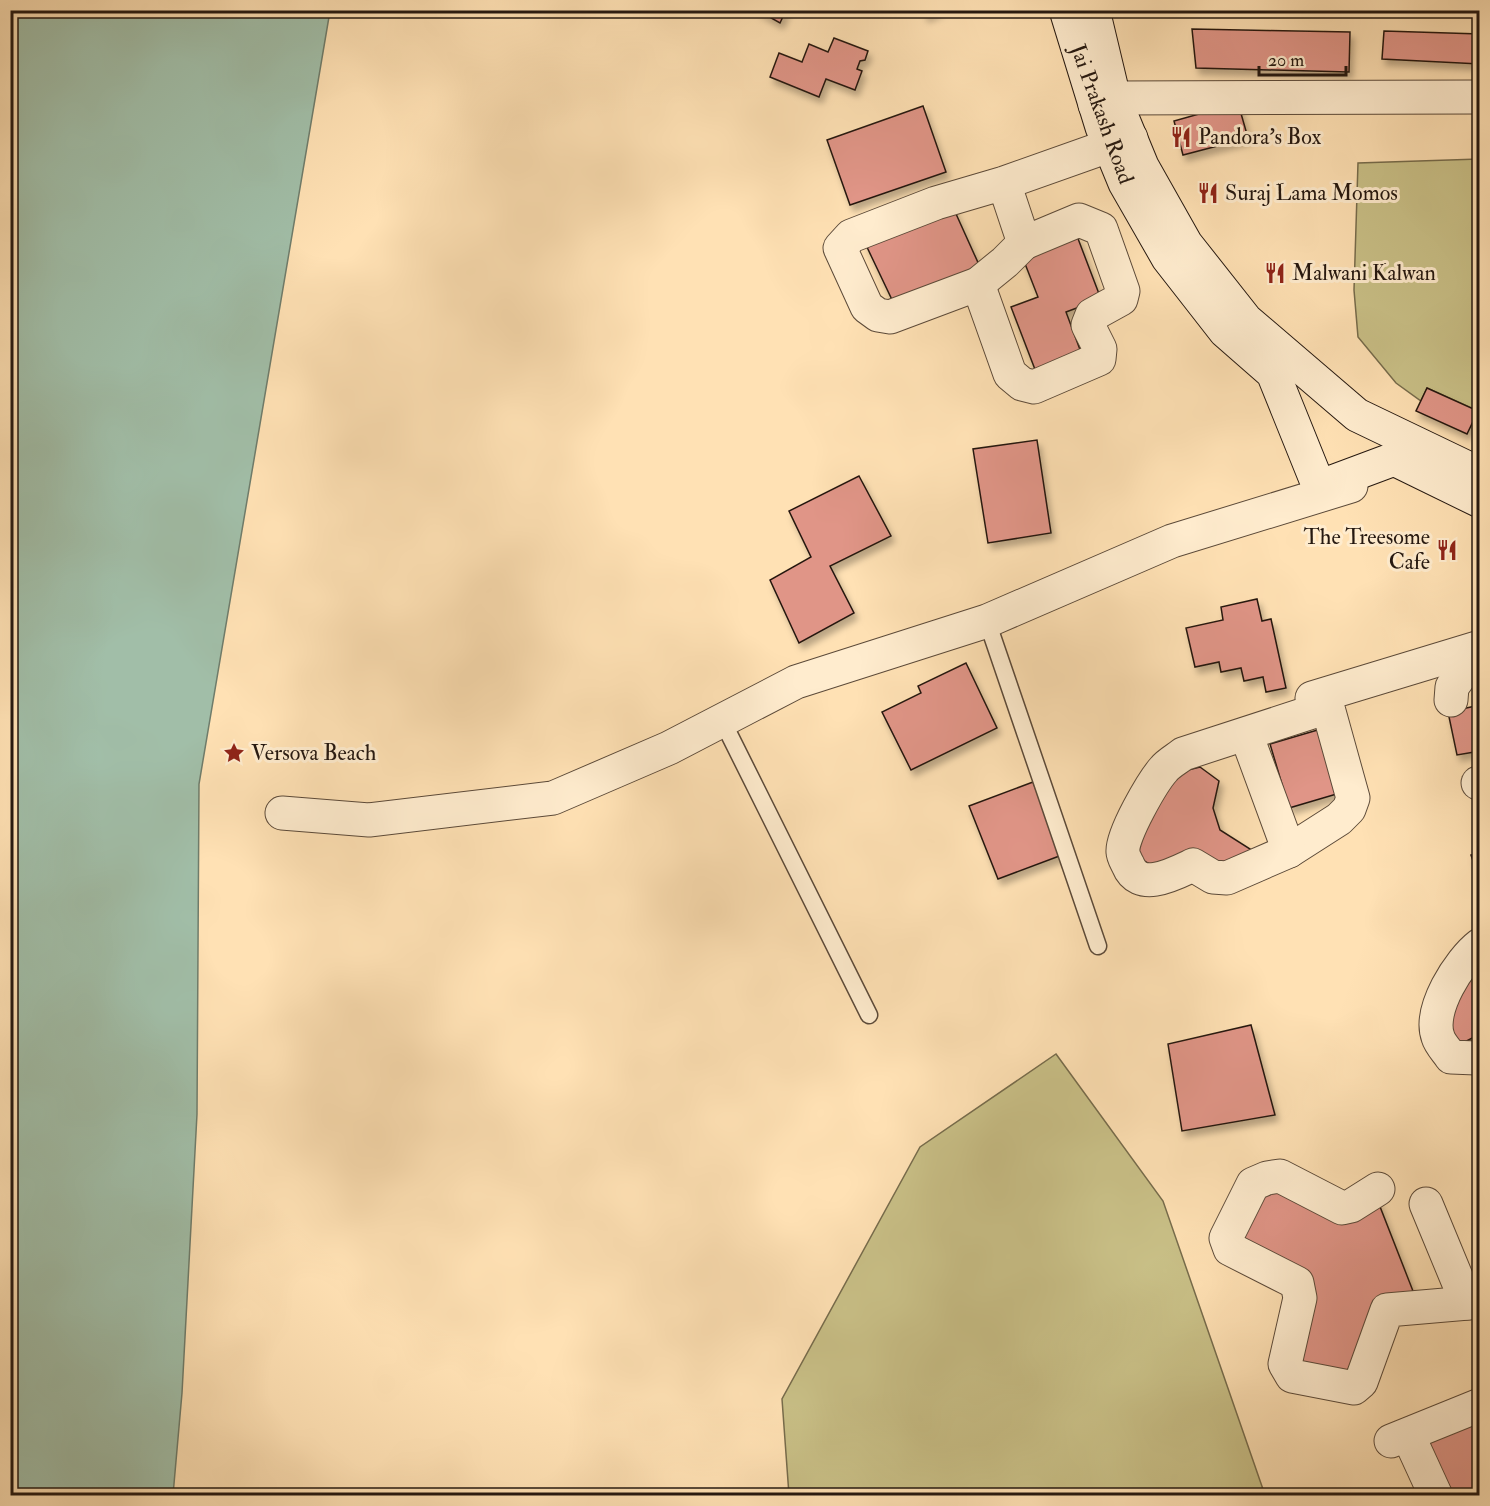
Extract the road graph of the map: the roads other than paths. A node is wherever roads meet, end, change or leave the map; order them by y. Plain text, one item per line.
1 (1066, 10) edge
2 (1093, 10) edge
3 (1479, 97) edge
4 (1104, 102) junction
5 (1121, 141) junction
6 (1004, 183) junction
7 (1023, 243) junction
8 (978, 284) junction
9 (1402, 449) junction
10 (1479, 474) edge
11 (1479, 501) edge
12 (987, 621) junction
13 (1479, 647) edge
14 (1479, 664) edge
15 (1322, 710) junction
16 (722, 720) junction
17 (1246, 734) junction
18 (282, 813) dead end
19 (1289, 851) junction
20 (1479, 945) edge
21 (1098, 946) dead end
22 (869, 1015) dead end
23 (1479, 1057) edge
24 (1378, 1189) dead end
25 (1426, 1204) dead end
26 (1473, 1302) edge
27 (1479, 1405) edge
28 (1437, 1496) edge

1 - 4 street, Jai Prakash Road
2 - 4 street, Jai Prakash Road
3 - 4 street
4 - 5 street, Jai Prakash Road
5 - 6 street
5 - 9 street, Jai Prakash Road
5 - 9 street, Jai Prakash Road
6 - 7 street
6 - 8 street
7 - 8 street
7 - 8 street
9 - 10 street, Jai Prakash Road
9 - 11 street, Jai Prakash Road
9 - 12 street
12 - 16 street
12 - 21 lane
13 - 15 street
14 - 15 street
15 - 17 street
15 - 19 street
16 - 18 street
16 - 22 lane
17 - 19 street
17 - 19 street
20 - 23 street
24 - 26 street
25 - 26 street
27 - 28 street

